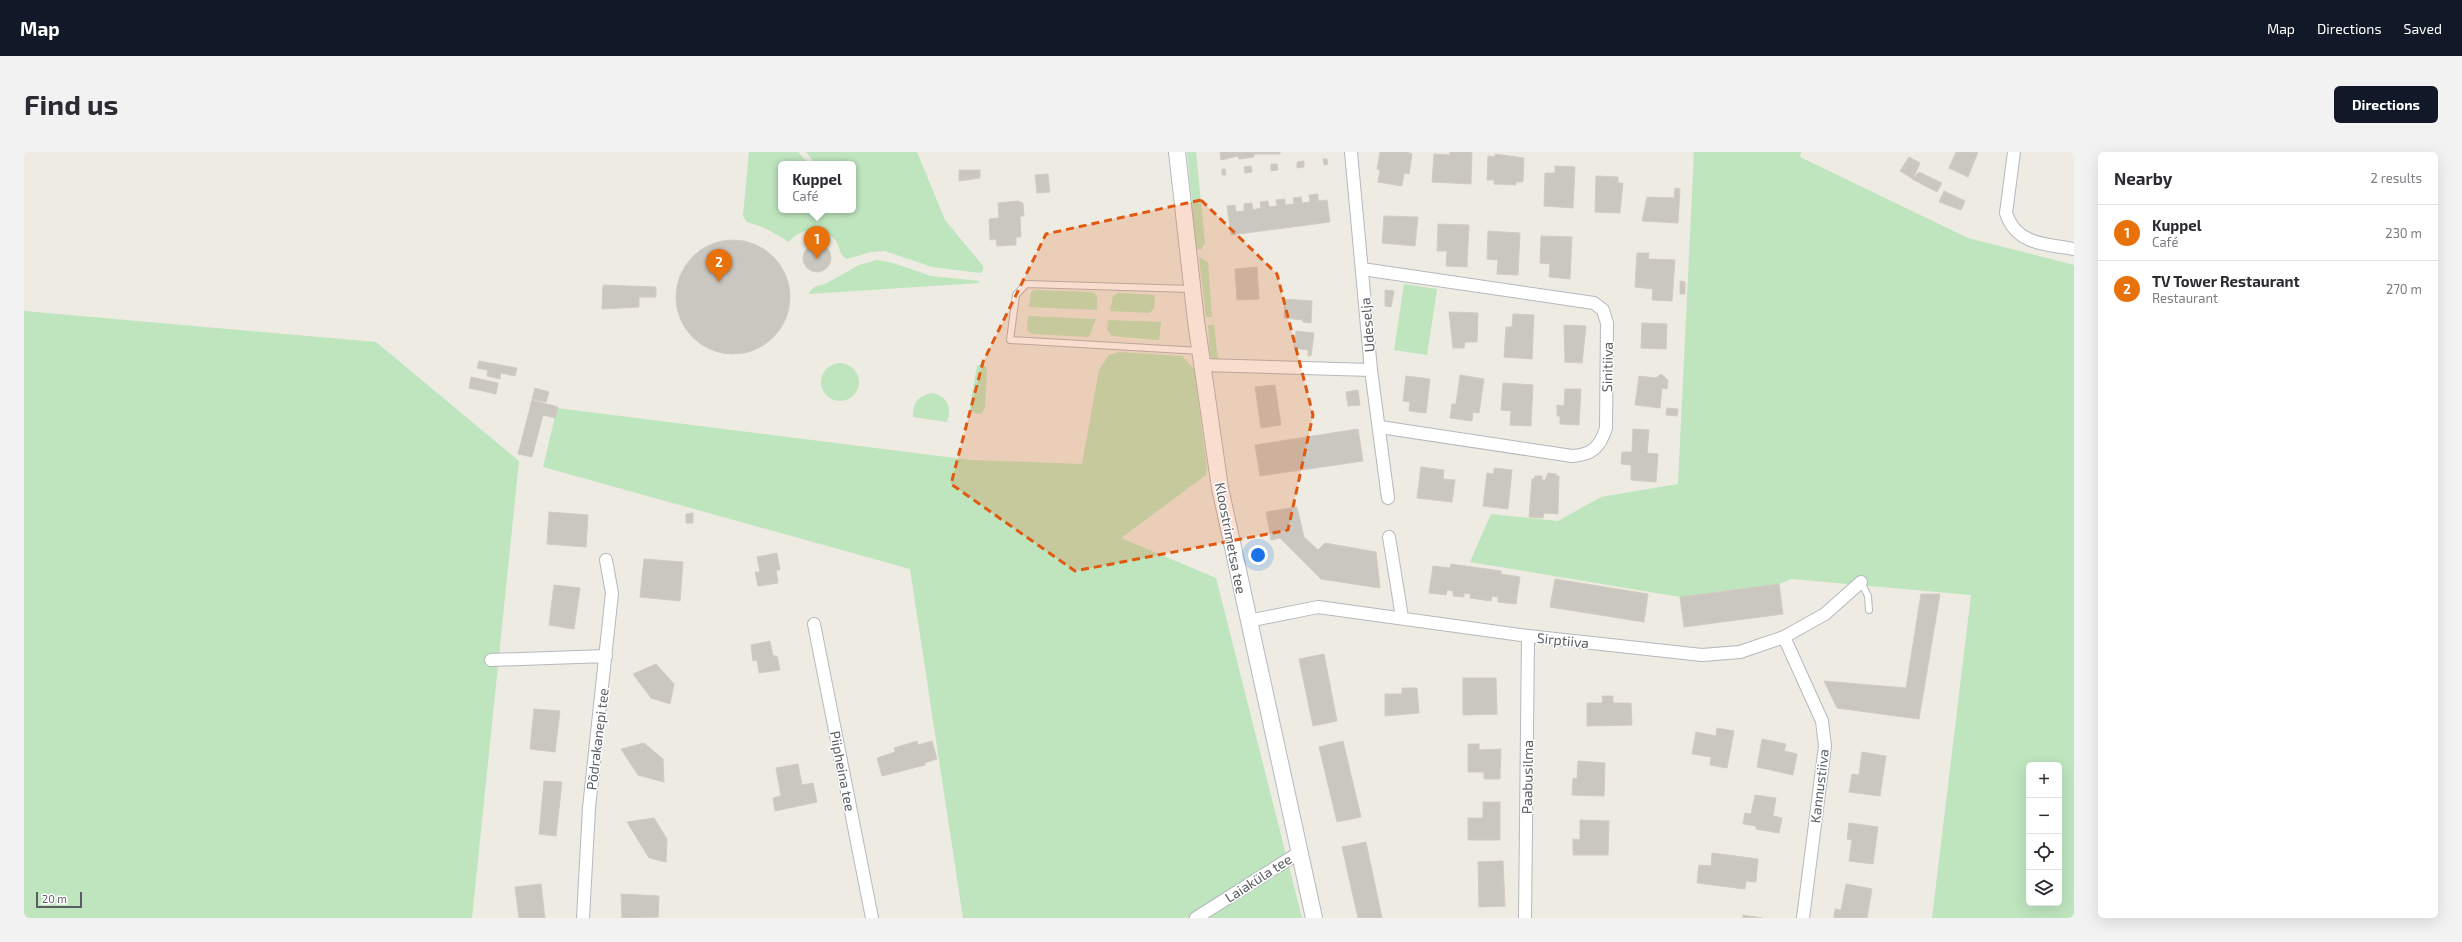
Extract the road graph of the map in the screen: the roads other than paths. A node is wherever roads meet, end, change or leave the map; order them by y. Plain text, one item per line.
1 (1177, 152) edge
2 (1351, 152) edge
3 (2014, 152) edge
4 (2074, 249) edge
5 (1362, 269) junction
6 (1193, 290) junction
7 (1201, 358) junction
8 (1371, 370) junction
9 (1380, 427) junction
10 (1388, 498) dead end
11 (1389, 537) dead end
12 (606, 560) dead end
13 (1861, 582) joint
14 (1869, 610) dead end
15 (1402, 617) junction
16 (1248, 621) junction
17 (814, 624) dead end
18 (1528, 636) junction
19 (1784, 637) junction
20 (606, 656) junction
21 (491, 660) dead end
22 (1300, 852) junction
23 (583, 918) edge
24 (872, 918) edge
25 (1196, 918) edge
26 (1314, 918) edge
27 (1525, 918) edge
28 (1803, 918) edge

1 - 6 main road, Kloostrimetsa tee
2 - 5 street, Udeselja
3 - 4 street
5 - 8 street, Udeselja
5 - 9 street, Sinitiiva
6 - 7 main road, Kloostrimetsa tee
6 - 7 lane
7 - 8 street
7 - 16 main road, Kloostrimetsa tee
8 - 9 street, Udeselja
9 - 10 street, Udeselja
11 - 15 street
12 - 20 street, Põdrakanepi tee
13 - 14 lane
13 - 19 street, Sirptiiva
15 - 16 street, Sirptiiva
15 - 18 street, Sirptiiva
16 - 22 main road, Kloostrimetsa tee
17 - 24 street, Piipheina tee
18 - 19 street, Sirptiiva
18 - 27 street, Paabusilma
19 - 28 street, Kannustiiva
20 - 21 street
20 - 23 street, Põdrakanepi tee
22 - 25 street, Laiaküla tee
22 - 26 main road, Kloostrimetsa tee

